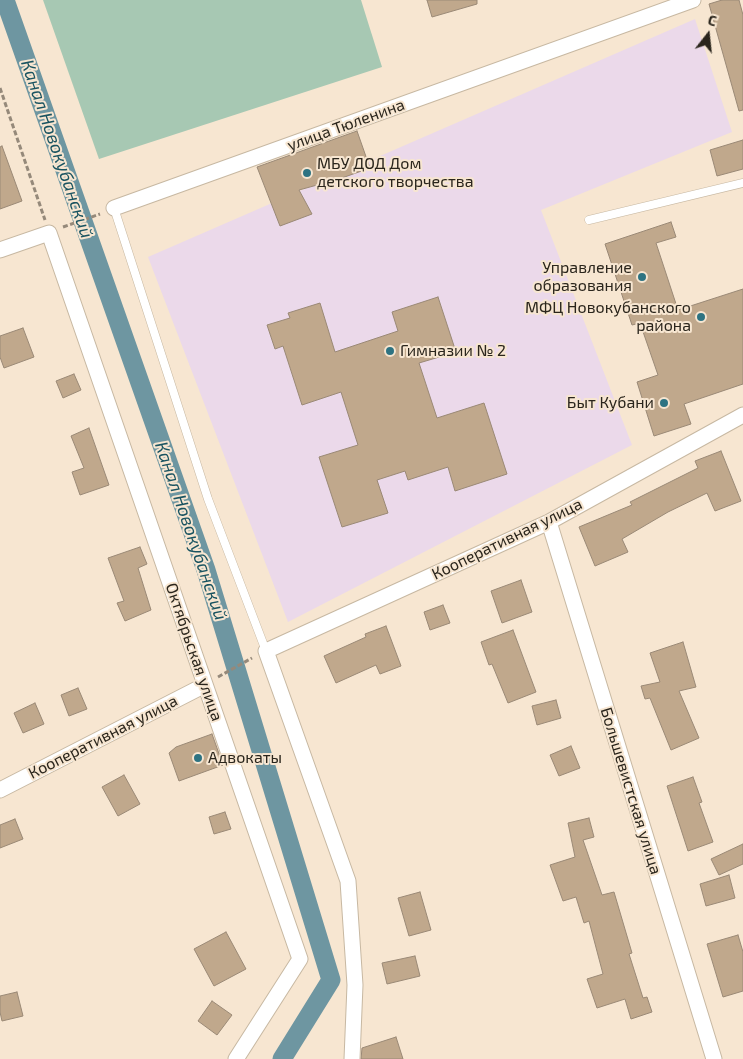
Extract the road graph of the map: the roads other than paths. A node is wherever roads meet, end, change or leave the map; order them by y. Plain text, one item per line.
1 (693, 0) edge
2 (743, 183) edge
3 (114, 208) joint
4 (590, 220) dead end
5 (0, 250) edge
6 (743, 415) edge
7 (548, 522) junction
8 (266, 651) junction
9 (205, 685) junction
10 (0, 790) edge
11 (236, 1059) edge
12 (352, 1059) edge
13 (714, 1059) edge

1 - 3 street, улица Тюленина
2 - 4 lane
3 - 8 lane
5 - 9 street, Октябрьская улица
6 - 7 street, Кооперативная улица
7 - 8 street, Кооперативная улица
7 - 13 street, Большевистская улица
8 - 12 street
9 - 10 street, Кооперативная улица
9 - 11 street, Октябрьская улица

